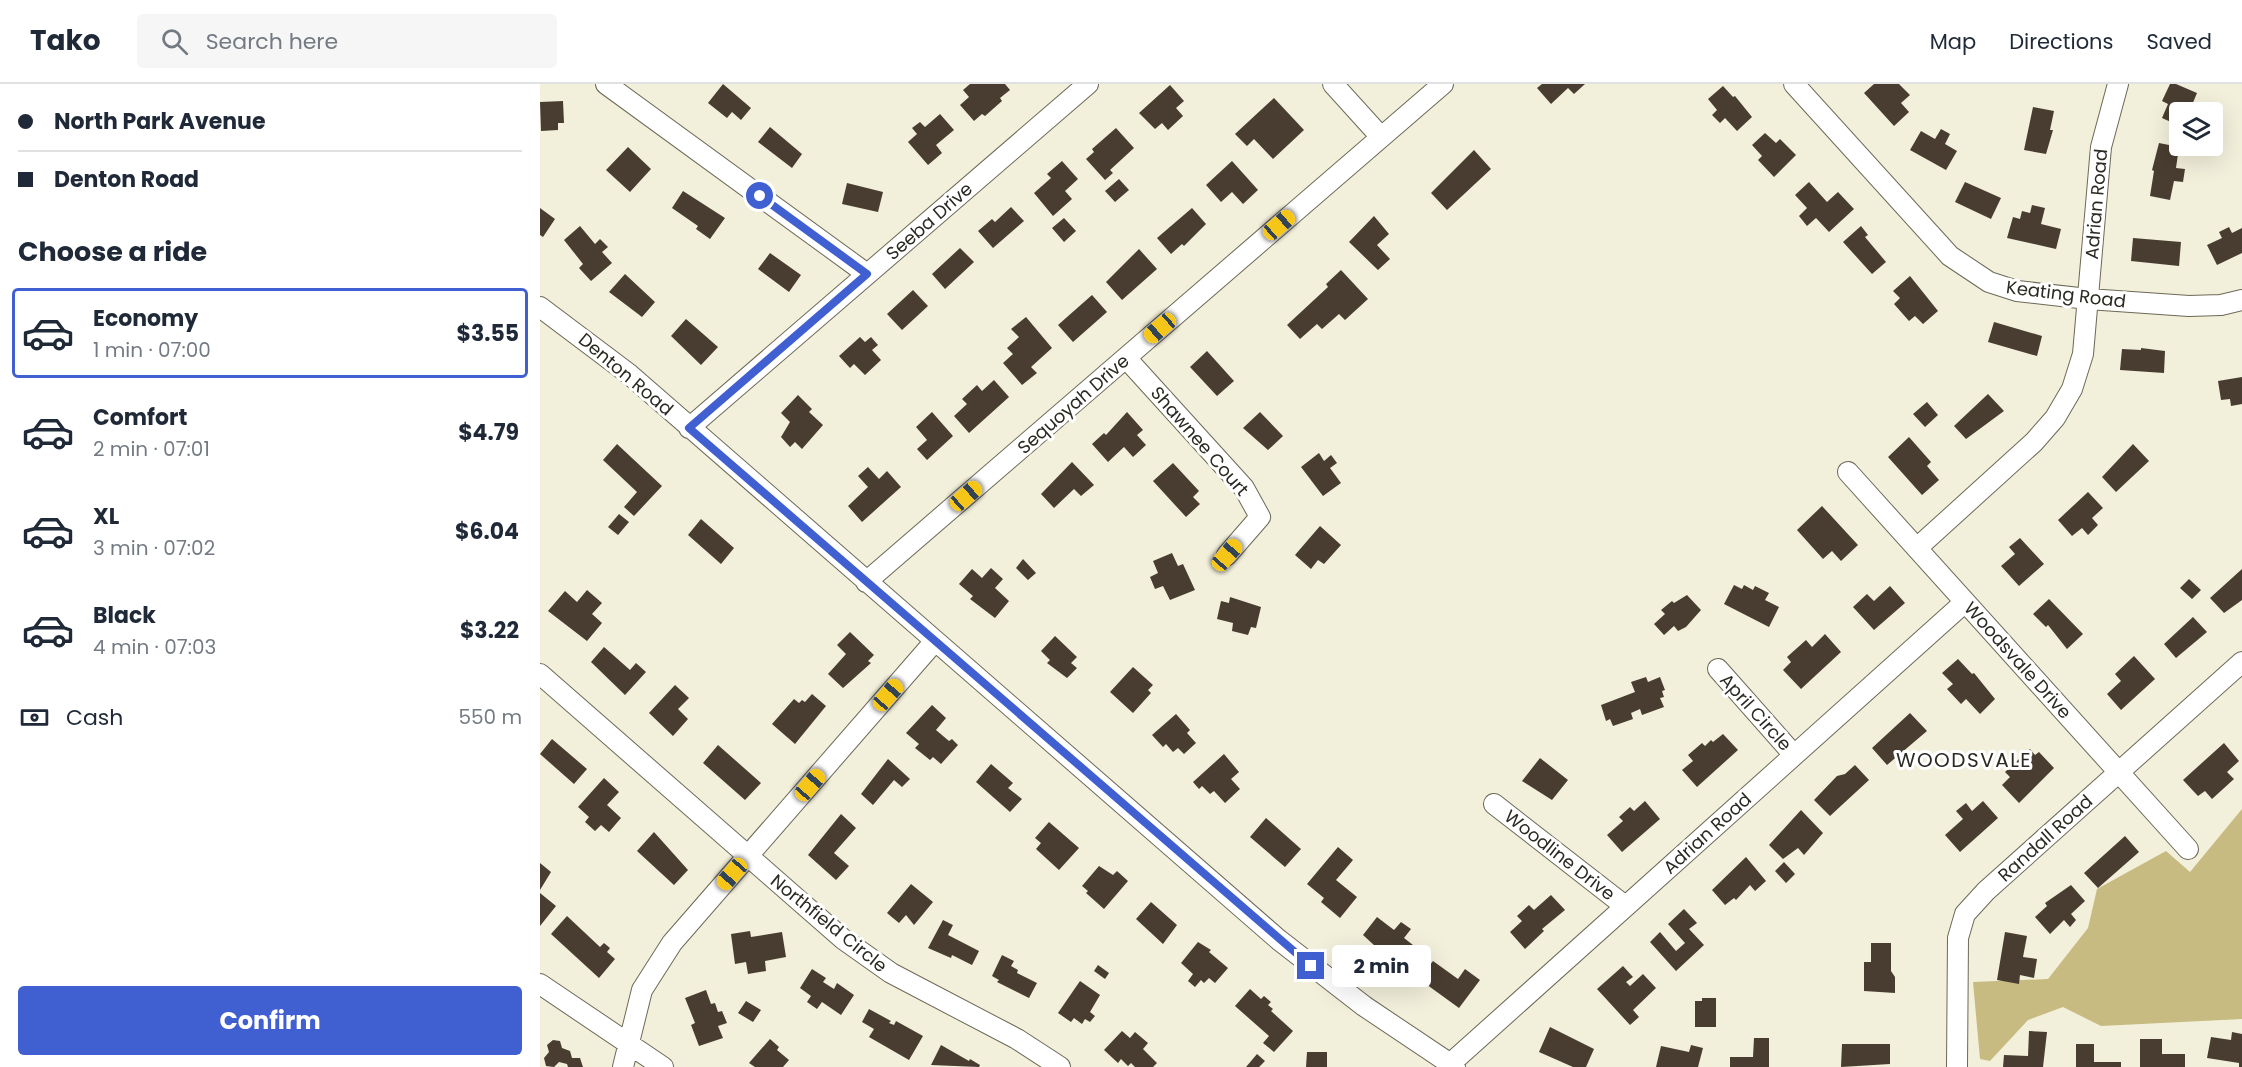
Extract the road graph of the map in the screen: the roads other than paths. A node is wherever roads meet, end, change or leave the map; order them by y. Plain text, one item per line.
1 (606, 84) edge
2 (1088, 84) edge
3 (1333, 84) edge
4 (1443, 84) edge
5 (2118, 84) edge
6 (1804, 87) edge
7 (1381, 137) junction
8 (867, 274) junction
9 (2088, 299) junction
10 (2242, 300) edge
11 (540, 307) edge
12 (1126, 357) junction
13 (689, 428) junction
14 (1848, 472) dead end
15 (1917, 548) junction
16 (1227, 555) dead end
17 (866, 582) junction
18 (1965, 602) junction
19 (934, 642) junction
20 (2242, 662) edge
21 (1718, 669) dead end
22 (540, 674) edge
23 (1794, 755) junction
24 (2119, 772) junction
25 (1494, 804) dead end
26 (2188, 849) dead end
27 (747, 856) junction
28 (1626, 906) junction
29 (540, 984) edge
30 (628, 1045) junction
31 (1441, 1063) edge
32 (623, 1067) edge
33 (663, 1067) edge
34 (1060, 1067) edge
35 (1957, 1067) edge

1 - 8 street
2 - 8 street, Seeba Drive
3 - 7 street
4 - 7 street, Sequoyah Drive
5 - 9 street, Adrian Road
6 - 9 street, Keating Road
7 - 12 street, Sequoyah Drive
8 - 13 street, Seeba Drive
9 - 10 street, Keating Road
9 - 15 street, Adrian Road
11 - 13 street, Denton Road
12 - 16 street, Shawnee Court
12 - 17 street, Sequoyah Drive
13 - 17 street, Denton Road
14 - 15 street, Woodsvale Drive
15 - 18 street, Woodsvale Drive
17 - 19 street, Denton Road
18 - 23 street, Adrian Road
18 - 24 street, Woodsvale Drive
19 - 27 street
19 - 31 street, Denton Road
20 - 24 street, Randall Road
21 - 23 street, April Circle
22 - 27 street, Northfield Circle
23 - 28 street, Adrian Road
24 - 26 street, Woodsvale Drive
24 - 35 street, Randall Road
25 - 28 street, Woodline Drive
27 - 30 street
27 - 34 street, Northfield Circle
28 - 31 street, Adrian Road
29 - 30 street
30 - 32 street
30 - 33 street

